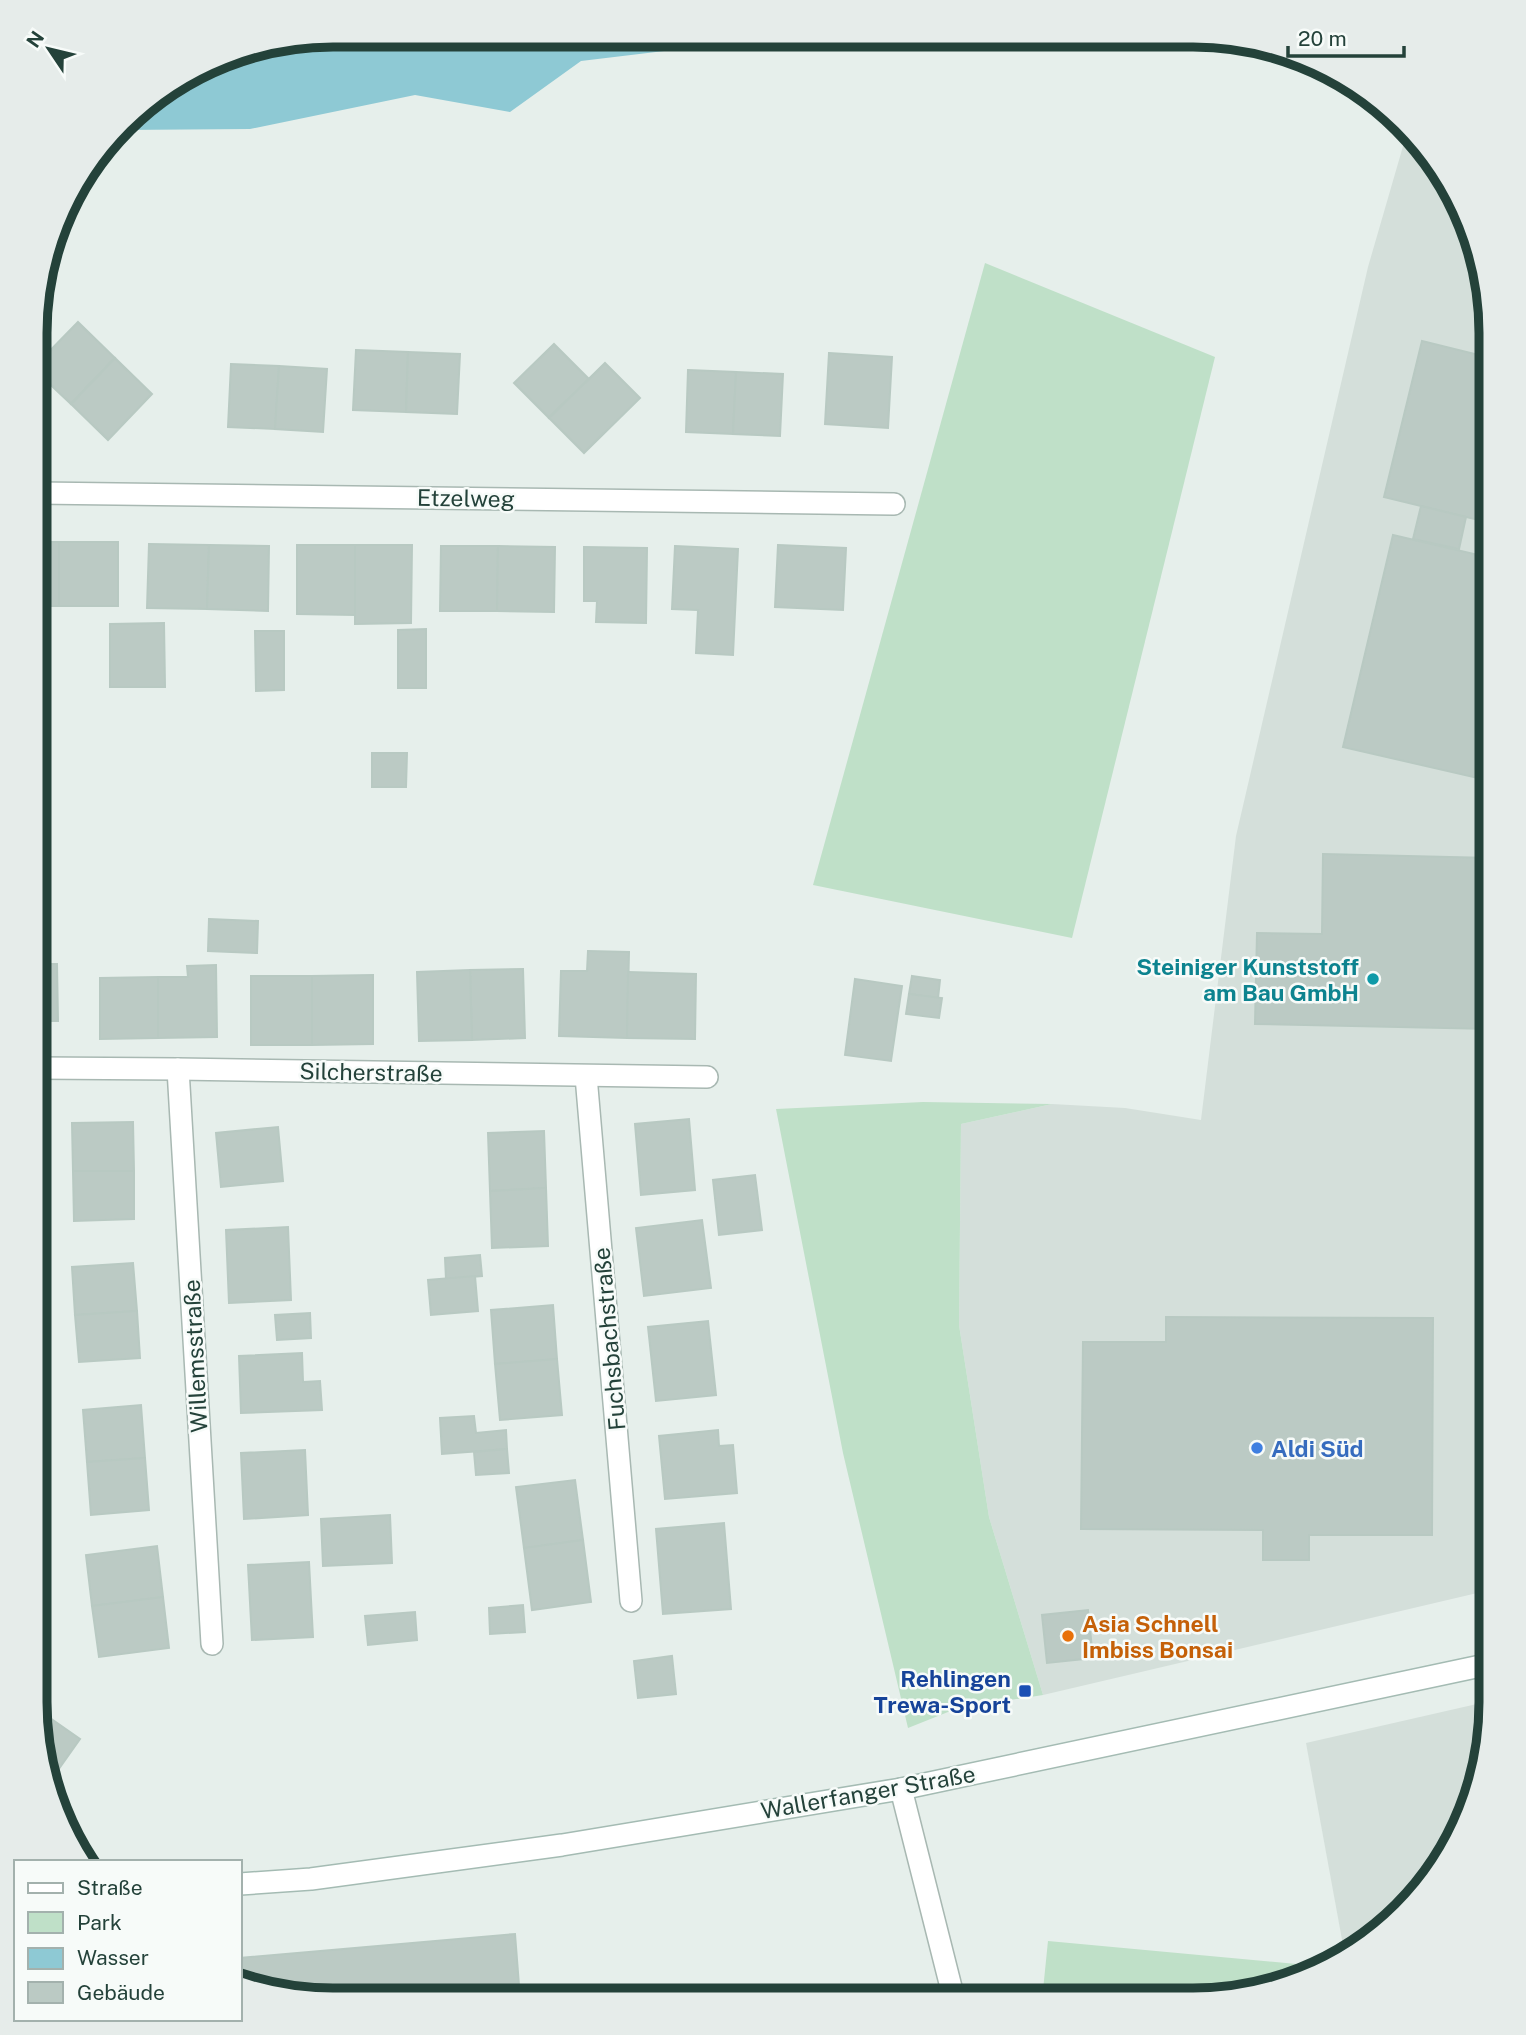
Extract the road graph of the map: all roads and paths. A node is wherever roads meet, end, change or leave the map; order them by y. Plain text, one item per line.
1 (47, 493) edge
2 (894, 504) dead end
3 (47, 1068) edge
4 (178, 1069) junction
5 (586, 1076) junction
6 (707, 1077) dead end
7 (631, 1601) dead end
8 (212, 1644) dead end
9 (1479, 1666) edge
10 (901, 1789) junction
11 (242, 1884) edge
12 (951, 1988) edge

1 - 2 street, Etzelweg
3 - 4 street, Silcherstraße
4 - 5 street, Silcherstraße
4 - 8 street, Willemsstraße
5 - 6 street, Silcherstraße
5 - 7 street, Fuchsbachstraße
9 - 10 street, Wallerfanger Straße
10 - 11 street, Wallerfanger Straße
10 - 12 street

